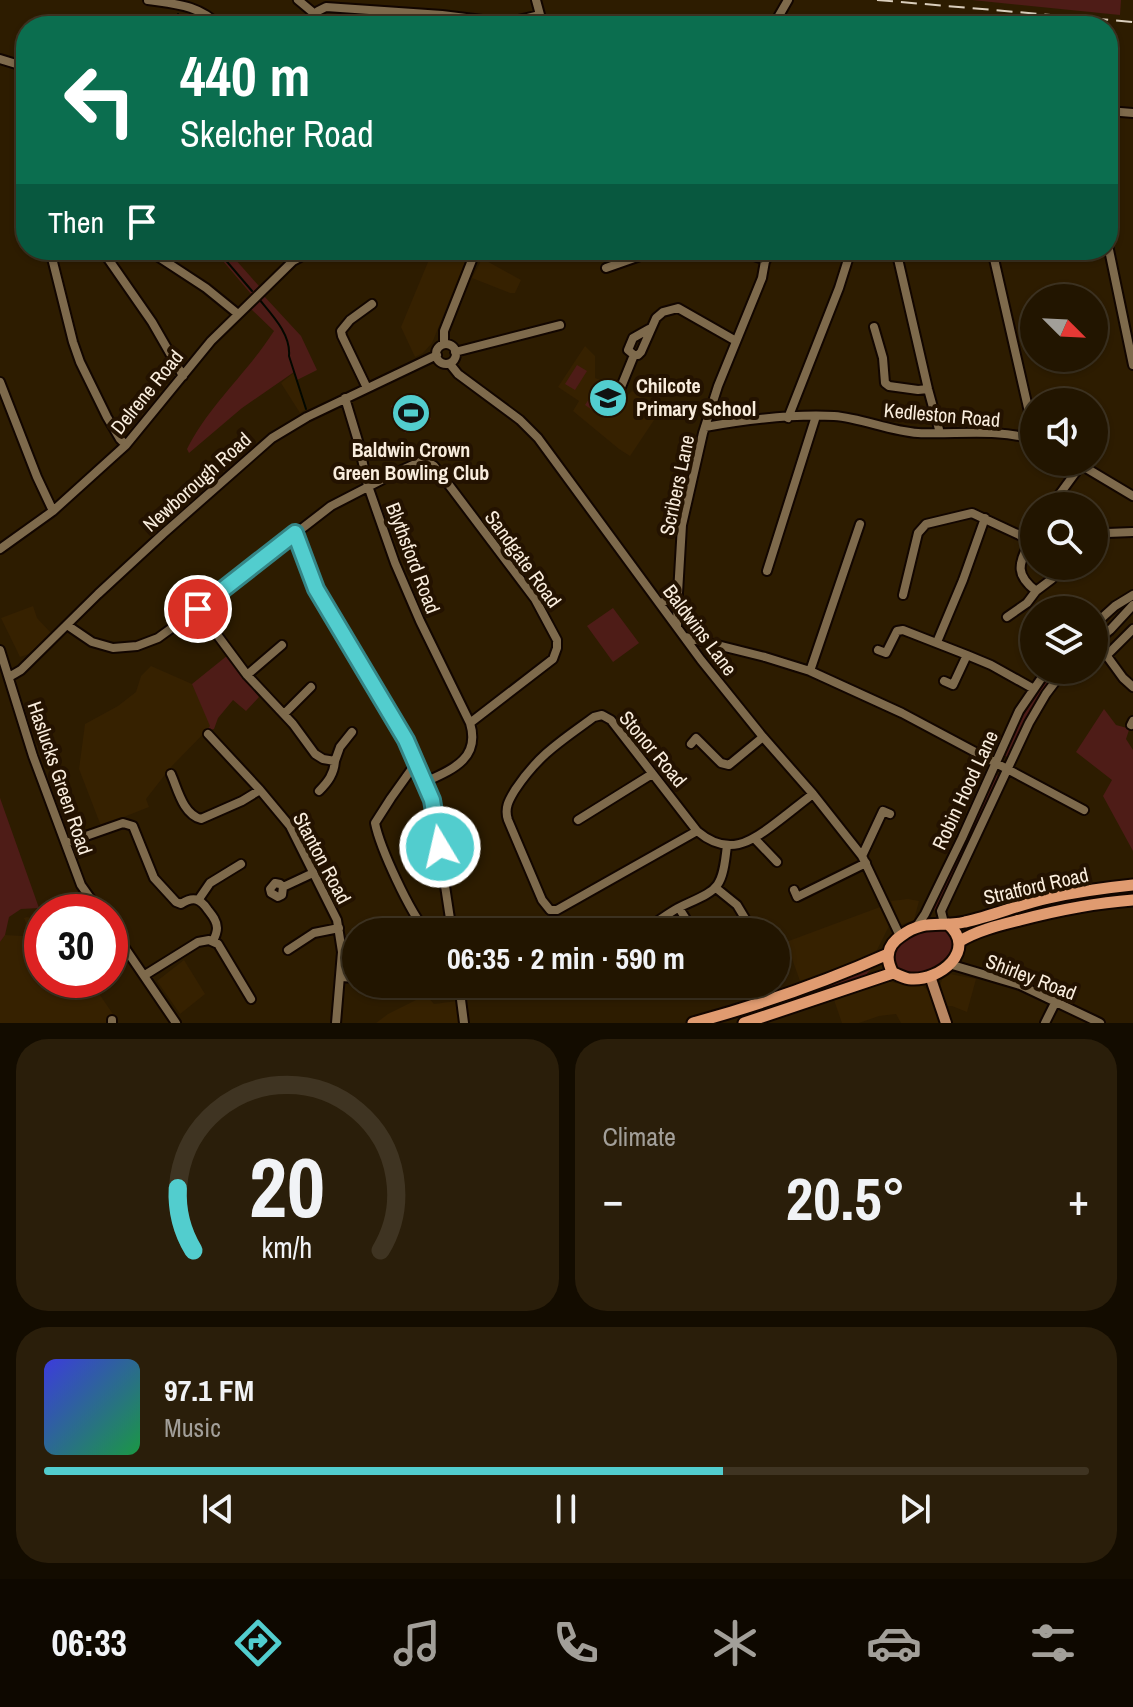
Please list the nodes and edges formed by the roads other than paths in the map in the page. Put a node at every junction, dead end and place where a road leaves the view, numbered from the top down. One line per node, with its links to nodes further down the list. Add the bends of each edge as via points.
1 (148, 0): 6 (street, via 184,5)
2 (298, 0): 4 (street)
3 (536, 0): 5 (street)
4 (316, 15): 7 (street, via 334,6)
5 (540, 15): 8 (street)
6 (209, 16)
7 (418, 16)
8 (536, 16)
9 (52, 260): 43 (street, via 80,362)
10 (109, 260): 31 (street)
11 (163, 260): 22 (street)
12 (471, 260): 26 (street)
13 (629, 260): 20 (street)
14 (766, 260): 25 (street, Scribers Lane)
15 (848, 260): 39 (street)
16 (898, 260): 36 (street)
17 (994, 260): 35 (street)
18 (1111, 260): 30 (street)
19 (293, 261): 22 (street, Delrene Road)
20 (606, 268)
21 (372, 304): 33 (street, via 341,331)
22 (238, 314): 31 (street, Delrene Road)
23 (560, 325): 27 (street)
24 (874, 327): 36 (street, via 885,383)
25 (736, 341): 34 (street, via 678,308 668,310 633,338 628,350 634,355); 40 (street, Scribers Lane)
26 (444, 344): 27 (street); 28 (street)
27 (455, 352): 29 (street)
28 (437, 355): 29 (street); 33 (street, Newborough Road)
29 (450, 364): 62 (street, Baldwins Lane, via 538,438)
30 (1133, 365)
31 (183, 376): 43 (street, Delrene Road)
32 (0, 382): 47 (street)
33 (367, 388): 37 (street, Newborough Road)
34 (621, 388)
35 (1024, 388)
36 (928, 389): 41 (street)
37 (345, 398): 45 (street, Blythsford Road); 68 (street, Newborough Road, via 290,425 260,448)
38 (816, 416): 39 (street, Kedleston Road); 41 (street, Kedleston Road); 55 (street)
39 (788, 418): 40 (street, Kedleston Road)
40 (705, 427): 59 (street, Scribers Lane, via 682,525)
41 (940, 433): 42 (street, Kedleston Road)
42 (1020, 438)
43 (126, 445): 47 (street, Delrene Road)
44 (1100, 476): 46 (street)
45 (368, 486): 52 (street); 92 (street, Blythsford Road, via 395,563); 92 (street, Sandgate Road, via 420,462 434,466 535,599 554,633 553,659)
46 (1133, 496)
47 (53, 511): 54 (street, Delrene Road)
48 (985, 518): 50 (street); 60 (street, via 967,513 923,526 903,578); 73 (street)
49 (860, 524): 82 (street)
50 (1020, 531)
51 (1133, 532): 53 (street)
52 (295, 533): 64 (street); 99 (street, via 316,589)
53 (1108, 533)
54 (0, 549)
55 (767, 571)
56 (1024, 580): 58 (street)
57 (1052, 580): 58 (street)
58 (1036, 591): 66 (street)
59 (678, 593): 62 (street); 69 (street, Scribers Lane)
60 (903, 595)
61 (1133, 595): 65 (street)
62 (660, 604): 69 (street, Baldwins Lane)
63 (1133, 605): 67 (street)
64 (198, 609): 68 (street, via 158,638 137,646 104,646); 83 (street)
65 (1108, 613): 67 (street)
66 (1007, 617)
67 (1123, 617): 70 (street)
68 (67, 625): 84 (street, Newborough Road)
69 (677, 627): 72 (street, Baldwins Lane)
70 (1108, 630)
71 (1131, 634): 78 (street)
72 (685, 637): 74 (street); 81 (street, Baldwins Lane)
73 (937, 642): 77 (street, via 903,630 897,631 886,653); 79 (street)
74 (710, 643): 81 (street); 82 (street)
75 (282, 645): 83 (street)
76 (0, 650): 84 (street, Haslucks Green Road)
77 (878, 650)
78 (1108, 654)
79 (967, 655): 85 (street, via 953,685); 90 (street)
80 (1108, 656): 89 (street)
81 (701, 660): 94 (street, Baldwins Lane)
82 (810, 671): 98 (street)
83 (247, 675): 91 (street)
84 (9, 677): 112 (street, Haslucks Green Road)
85 (944, 681)
86 (1037, 684): 90 (street, Robin Hood Lane)
87 (1054, 684): 100 (street, Robin Hood Lane)
88 (311, 687): 91 (street)
89 (1133, 687)
90 (1034, 689): 98 (street, Robin Hood Lane)
91 (284, 714): 97 (street, via 315,754)
92 (470, 723): 103 (street, via 472,742 465,758)
93 (208, 734): 105 (street, Stanton Road)
94 (763, 737): 96 (street, via 729,765 696,738); 106 (street, Baldwins Lane)
95 (356, 743): 97 (street, via 350,734)
96 (691, 744)
97 (335, 761): 104 (street, via 334,771)
98 (996, 761): 100 (street); 132 (street, Robin Hood Lane)
99 (416, 763): 103 (street); 126 (street, via 375,823)
100 (1008, 769): 107 (street); 131 (street, Robin Hood Lane, via 941,911)
101 (171, 774): 105 (street, via 187,809 201,819)
102 (652, 774): 109 (street); 110 (street, Stonor Road); 110 (street, Stonor Road, via 602,715 555,744 527,772 506,814 546,906 562,908)
103 (425, 782): 127 (street)
104 (320, 786)
105 (260, 790): 117 (street, Stanton Road, via 290,826)
106 (813, 794): 111 (street); 114 (street, Baldwins Lane)
107 (1084, 810)
108 (890, 814): 114 (street, via 883,811)
109 (578, 820)
110 (697, 831): 113 (street, Stonor Road)
111 (755, 839): 113 (street); 115 (street)
112 (66, 843): 122 (street, Haslucks Green Road); 123 (street, via 129,824 154,878 176,902)
113 (727, 845): 120 (street)
114 (864, 860): 121 (street, via 797,897); 134 (street, Baldwins Lane)
115 (777, 862)
116 (242, 865): 123 (street, via 210,883)
117 (313, 873): 119 (street); 133 (street, Stanton Road)
118 (1133, 885): 131 (highway, Stratford Road, via 1046,898)
119 (283, 887)
120 (716, 888): 125 (street); 130 (street)
121 (794, 890)
122 (87, 894)
123 (199, 899): 135 (street, via 215,920)
124 (1133, 900): 136 (highway, Stratford Road, via 1062,909)
125 (679, 908): 128 (street); 129 (street)
126 (418, 918)
127 (450, 918)
128 (663, 918)
129 (685, 918)
130 (745, 918)
131 (946, 924): 132 (highway); 136 (highway)
132 (917, 926): 134 (highway)
133 (339, 928): 139 (street, via 314,933 291,948); 144 (street, Stanton Road)
134 (900, 936): 138 (highway)
135 (213, 941): 142 (street, via 198,942); 146 (street)
136 (960, 941): 140 (highway)
137 (128, 951): 142 (street)
138 (888, 954): 141 (highway); 147 (highway)
139 (300, 955)
140 (949, 964): 143 (highway); 148 (street, Shirley Road)
141 (893, 973): 143 (highway, via 907,979); 149 (highway)
142 (145, 975): 150 (street)
143 (930, 976): 155 (main road)
144 (341, 977): 151 (street, Stanton Road)
145 (461, 998): 152 (street)
146 (251, 999)
147 (765, 1001): 149 (highway); 153 (highway)
148 (1056, 1001): 156 (street); 157 (street, Shirley Road)
149 (773, 1019): 154 (highway)
150 (175, 1023)
151 (336, 1023)
152 (464, 1023)
153 (693, 1023)
154 (744, 1023)
155 (946, 1023)
156 (1045, 1023)
157 (1100, 1023)

